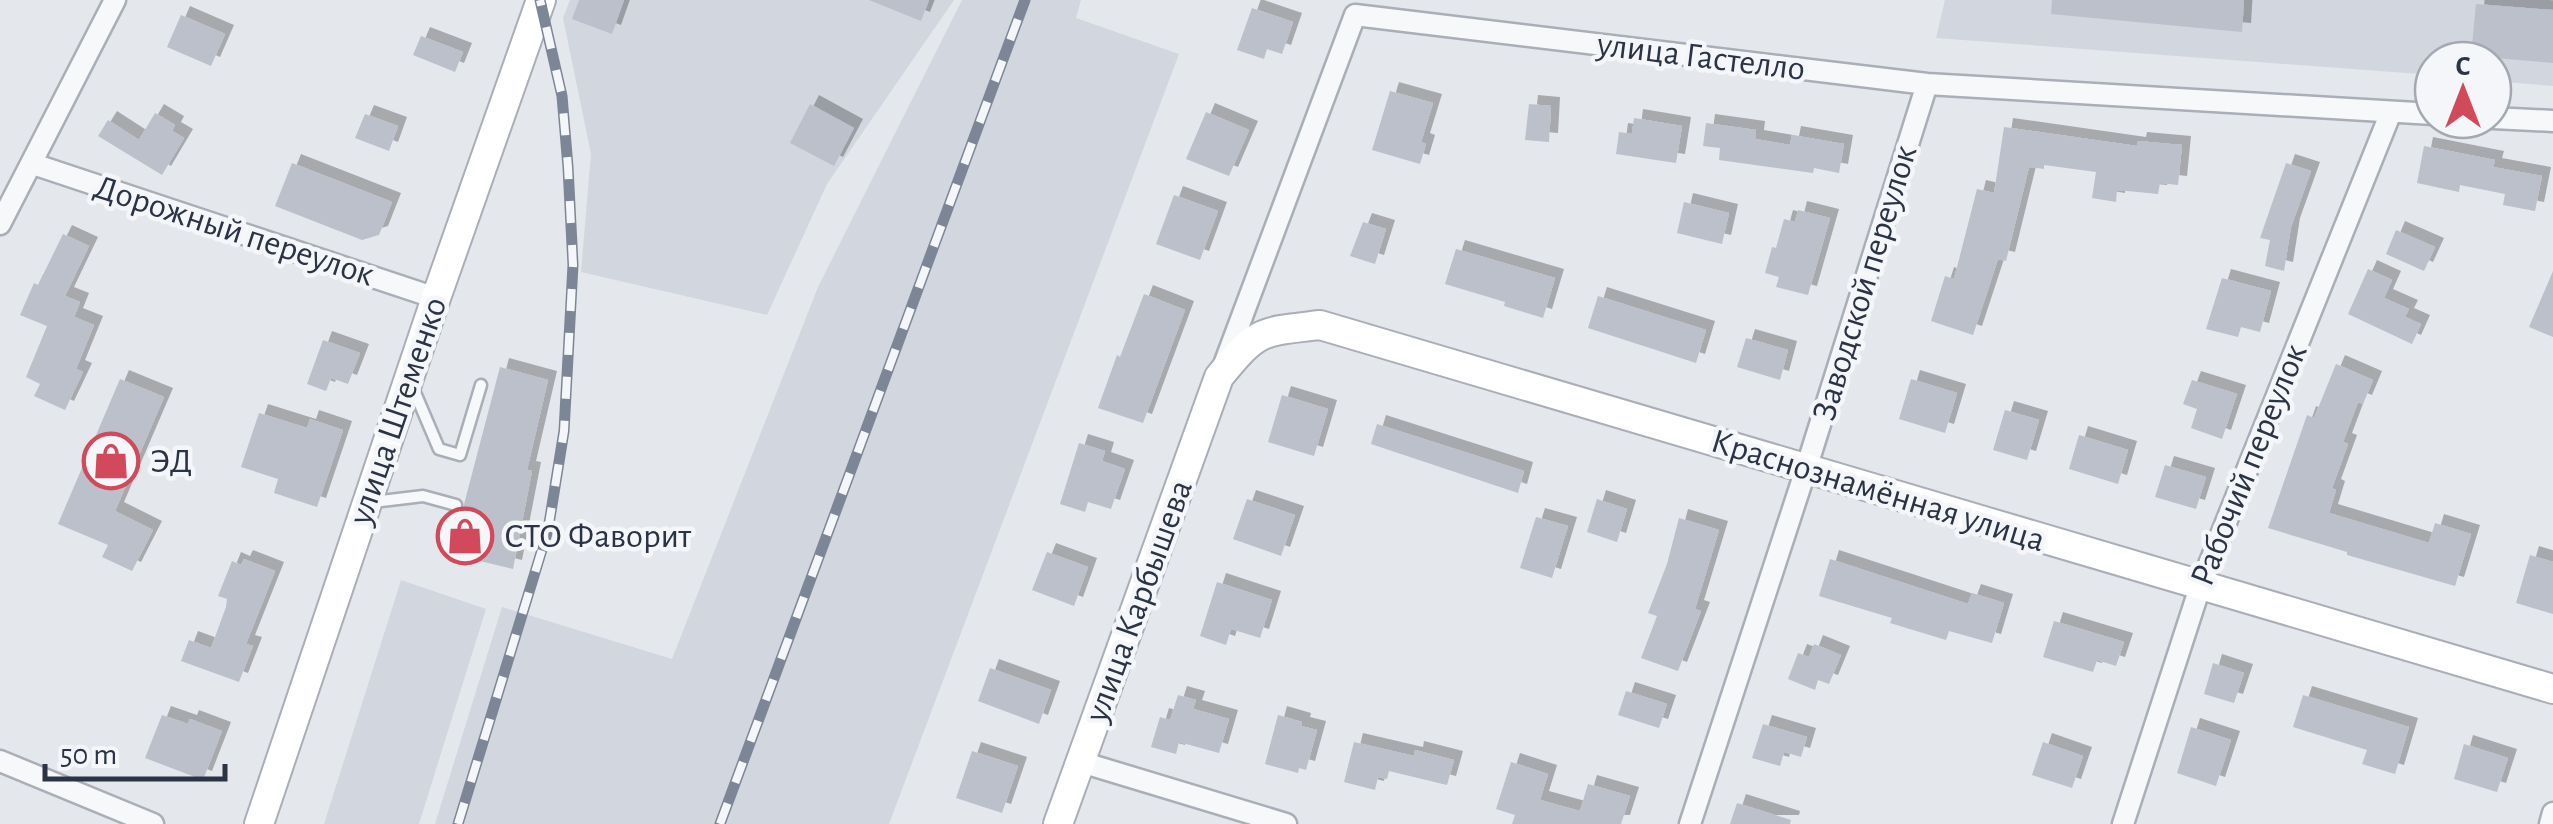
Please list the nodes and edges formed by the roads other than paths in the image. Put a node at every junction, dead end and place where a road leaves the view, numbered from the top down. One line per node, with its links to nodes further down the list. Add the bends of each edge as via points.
1 (115, 0): 8 (street)
2 (541, 0): 10 (main road, улица Штеменко)
3 (1927, 84): 4 (street, улица Гастелло); 12 (street, улица Гастелло, via 1356,15); 14 (street, Заводской переулок)
4 (2391, 112): 5 (street, улица Гастелло); 17 (street, Рабочий переулок)
5 (2413, 113)
6 (2513, 119): 7 (street)
7 (2553, 121)
8 (33, 164): 9 (street); 10 (street, Дорожный переулок)
9 (0, 224)
10 (436, 298): 11 (main road, улица Штеменко)
11 (409, 378): 13 (lane, via 439,449 460,455); 15 (main road, улица Штеменко)
12 (1220, 378): 14 (main road, Краснознамённая улица, via 1248,342 1270,331 1320,325); 20 (main road, улица Карбышева)
13 (481, 385)
14 (1806, 469): 17 (main road, Краснознамённая улица); 26 (street, Заводской переулок)
15 (367, 502): 16 (lane, via 423,496); 23 (main road, улица Штеменко)
16 (456, 505)
17 (2200, 587): 18 (main road, Краснознамённая улица); 27 (street, Рабочий переулок)
18 (2553, 689)
19 (0, 760): 22 (street)
20 (1081, 762): 24 (main road, улица Карбышева); 25 (street)
21 (2553, 813): 28 (street)
22 (153, 824)
23 (258, 824)
24 (1058, 824)
25 (1286, 824)
26 (1690, 824)
27 (2122, 824)
28 (2550, 824)

